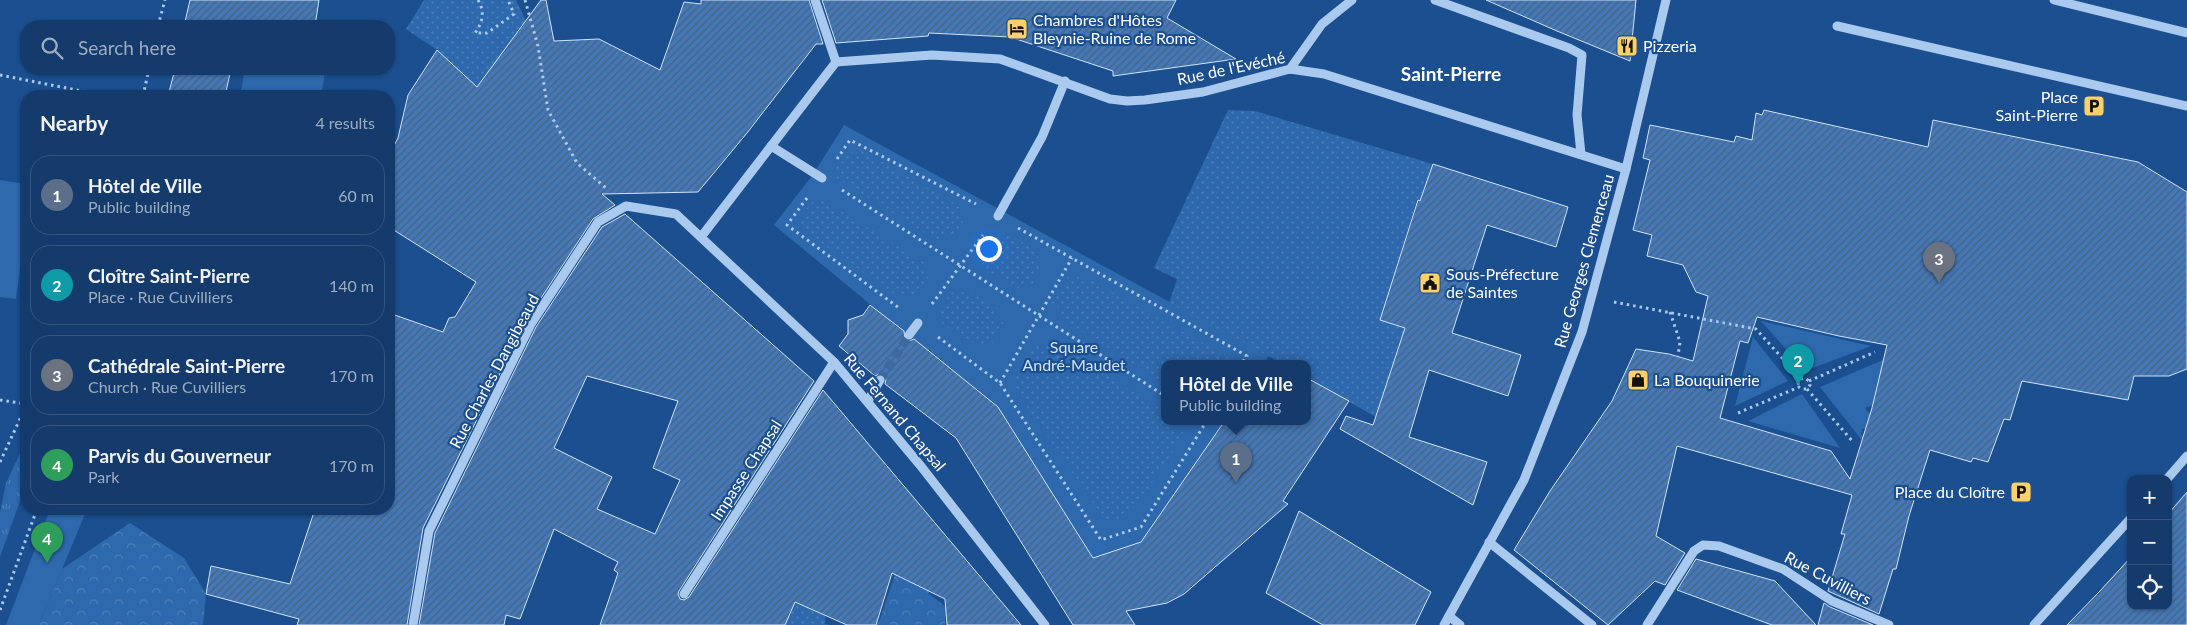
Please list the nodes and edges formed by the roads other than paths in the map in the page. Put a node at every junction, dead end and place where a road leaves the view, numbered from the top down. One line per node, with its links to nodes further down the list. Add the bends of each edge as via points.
1 (815, 0): 8 (street)
2 (1352, 0): 9 (street, via 1322,24)
3 (1435, 0): 13 (street, via 1582,55 1577,115)
4 (1666, 0): 14 (street, Rue Georges Clemenceau)
5 (2054, 0): 7 (street)
6 (1837, 26): 11 (street)
7 (2187, 34)
8 (836, 62): 10 (street, Rue de l'Evéché, via 932,56 1000,59); 12 (street)
9 (1290, 70): 10 (street, Rue de l'Evéché, via 1203,92 1127,101 1110,99); 13 (street, Rue de l'Evéché, via 1324,74)
10 (1065, 81): 16 (street, via 1042,137)
11 (2187, 106)
12 (771, 146): 15 (street); 17 (street)
13 (1581, 154): 14 (street, Rue de l'Evéché)
14 (1626, 169): 26 (street, Rue Georges Clemenceau, via 1582,332 1524,480)
15 (822, 178)
16 (998, 216)
17 (701, 237): 20 (street, Rue Fernand Chapsal); 29 (street, Rue Charles Dangibeaud, via 676,214 626,206 598,222 531,324 429,531)
18 (918, 322): 19 (street)
19 (909, 335)
20 (834, 362): 22 (street, Rue Fernand Chapsal); 27 (street, Impasse Chapsal)
21 (880, 380): 22 (street)
22 (868, 401): 30 (street, Rue Fernand Chapsal)
23 (2187, 456): 24 (street)
24 (2170, 475)
25 (2129, 520): 36 (street)
26 (1489, 542): 28 (street, Rue Georges Clemenceau); 33 (street)
27 (684, 594)
28 (1449, 616): 31 (street, Rue Georges Clemenceau); 32 (street)
29 (413, 625)
30 (1045, 625)
31 (1444, 625)
32 (1460, 625)
33 (1592, 625)
34 (1648, 625): 35 (street, Rue Cuvilliers, via 1694,551 1703,545 1719,546 1783,569 1832,601)
35 (1889, 625)
36 (2034, 625)

